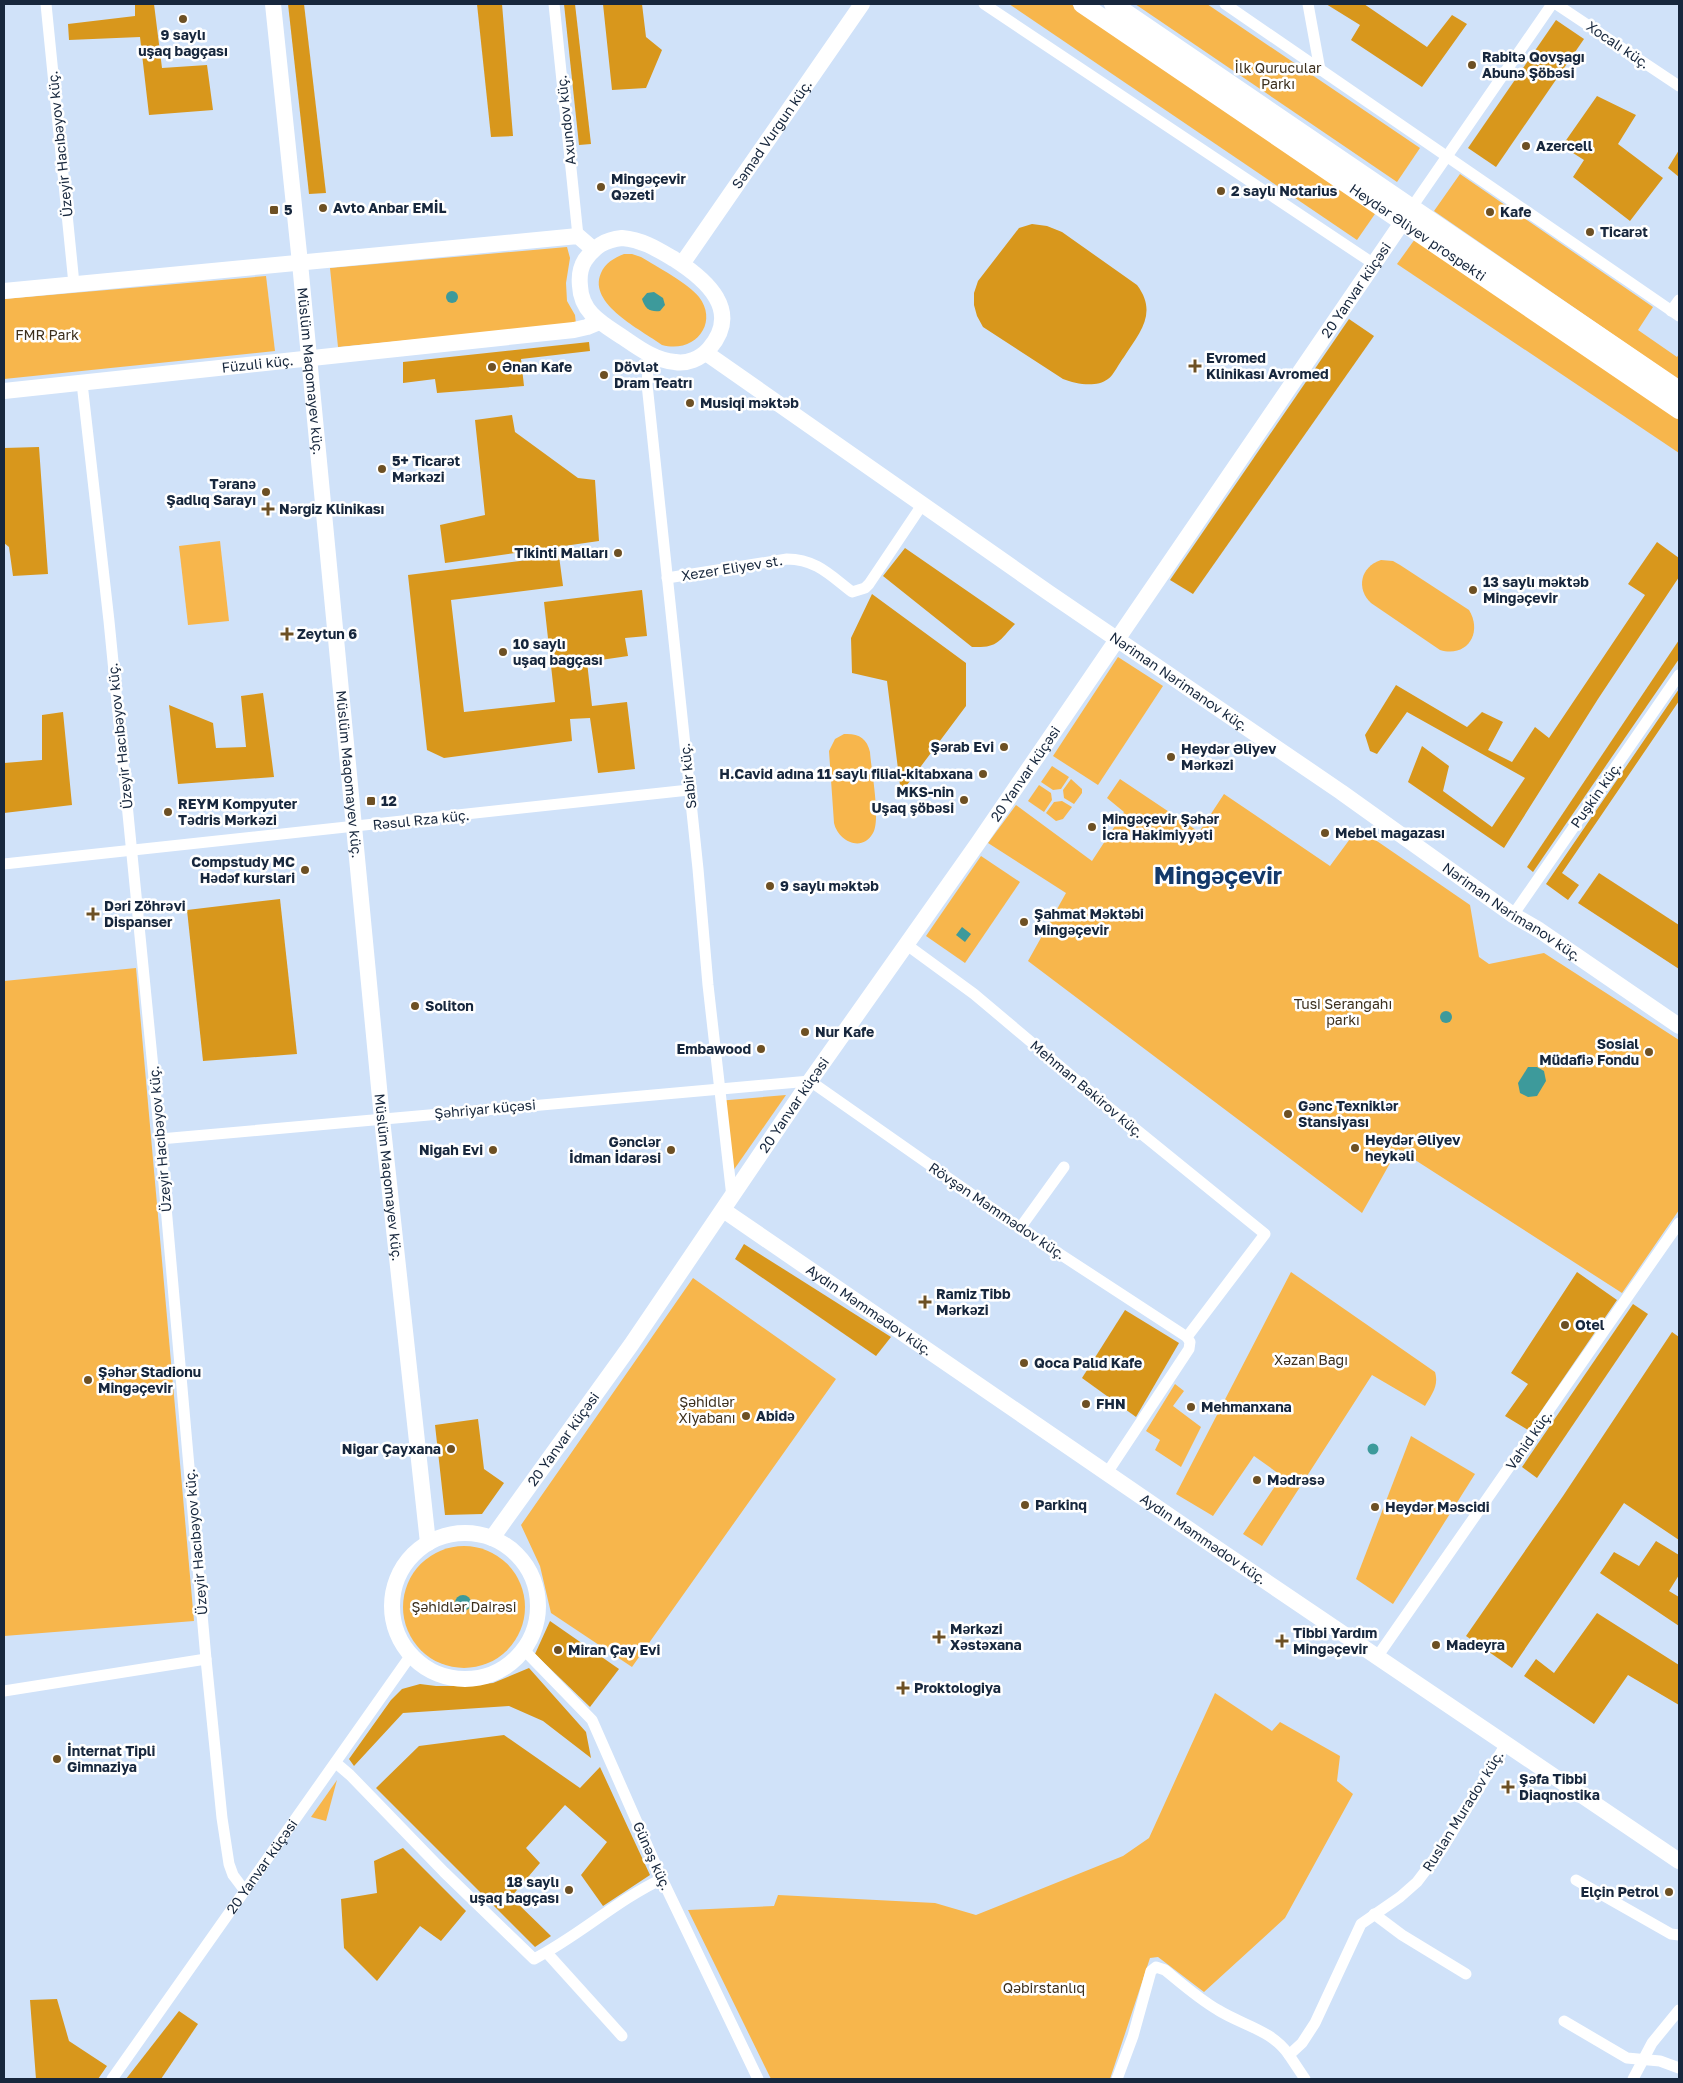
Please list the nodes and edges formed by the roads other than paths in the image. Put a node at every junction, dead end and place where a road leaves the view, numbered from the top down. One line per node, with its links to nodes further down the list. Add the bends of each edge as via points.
1 (46, 4): 21 (street, Üzeyir Hacıbəyov küç.)
2 (273, 4): 18 (street, Müslüm Maqomayev küç.)
3 (554, 4): 16 (street, Axundov küç.)
4 (862, 4): 19 (street, Səməd Vurğun küç.)
5 (984, 4): 20 (street)
6 (1082, 4): 15 (main road, Heydər Əliyev prospekti)
7 (1113, 4): 15 (main road, Heydər Əliyev prospekti)
8 (1225, 4): 12 (street)
9 (1308, 4): 12 (street)
10 (1552, 4): 14 (street, 20 Yanvar küçəsi)
11 (1556, 4): 13 (street, Xocalı küç.)
12 (1320, 70): 14 (street)
13 (1679, 86)
14 (1447, 156): 15 (street, 20 Yanvar küçəsi); 24 (street)
15 (1407, 214): 20 (street, 20 Yanvar küçəsi); 30 (main road, Heydər Əliyev prospekti); 32 (main road, Heydər Əliyev prospekti)
16 (578, 236): 17 (street); 18 (street)
17 (593, 249): 19 (street, via 606,241 634,239); 25 (street, via 581,270 580,293 586,308)
18 (300, 263): 21 (street); 28 (street, Müslüm Maqomayev küç.)
19 (682, 264): 26 (street, via 706,283 722,314 719,334)
20 (1374, 264): 35 (street, 20 Yanvar küçəsi)
21 (74, 284): 22 (street)
22 (4, 291)
23 (1679, 300): 24 (street)
24 (1675, 314)
25 (600, 322): 27 (street); 28 (street, Füzuli küç., via 564,331)
26 (706, 353): 27 (street, via 684,362); 33 (street, Nəriman Nərimanov küç.)
27 (649, 355): 34 (street, Sabir küç., via 647,384)
28 (309, 358): 29 (street, Füzuli küç.); 38 (street, Müslüm Maqomayev küç.)
29 (82, 383): 31 (street, Füzuli küç.); 39 (street, Üzeyir Hacıbəyov küç.)
30 (1679, 390)
31 (4, 391)
32 (1679, 410)
33 (922, 505): 34 (street, Xezer Eliyev st., via 869,584 859,591 852,592 816,565 799,559); 35 (street, Nəriman Nərimanov küç.)
34 (667, 578): 37 (street, Sabir küç.)
35 (1117, 639): 41 (street, Nəriman Nərimanov küç., via 1341,792); 42 (street, 20 Yanvar küçəsi)
36 (1679, 675): 41 (street, Puşkin küç.)
37 (689, 790): 38 (street, Rəsul Rza küç.); 45 (street, Sabir küç.)
38 (353, 827): 39 (street, Rəsul Rza küç.); 46 (street, Müslüm Maqomayev küç.)
39 (131, 851): 40 (street, Rəsul Rza küç.); 47 (street, Üzeyir Hacıbəyov küç.)
40 (4, 864)
41 (1513, 915): 43 (street, Nəriman Nərimanov küç.)
42 (907, 946): 44 (street, 20 Yanvar küçəsi); 53 (street, Mehman Bəkirov küç., via 974,994 1265,1234)
43 (1679, 1026)
44 (810, 1081): 45 (street, Şəhriyar küçəsi); 49 (street, 20 Yanvar küçəsi); 52 (street, Rövşən Məmmədov küç.)
45 (721, 1088): 46 (street, Şəhriyar küçəsi); 49 (street, Sabir küç.)
46 (382, 1119): 47 (street, Şəhriyar küçəsi); 56 (street, Müslüm Maqomayev küç.)
47 (160, 1139): 60 (street, Üzeyir Hacıbəyov küç.)
48 (1064, 1167): 52 (street)
49 (732, 1197): 55 (street, 20 Yanvar küçəsi)
50 (729, 1214): 54 (street, Aydın Məmmədov küç.)
51 (1679, 1223): 59 (street, Vahid küç.)
52 (1020, 1228): 53 (street, Rövşən Məmmədov küç.)
53 (1187, 1337): 54 (street, via 1190,1342 1188,1349)
54 (1107, 1473): 59 (street, Aydın Məmmədov küç.)
55 (492, 1538): 56 (street, via 459,1533); 57 (street, via 522,1560 534,1580 538,1604 535,1628)
56 (428, 1543): 58 (street, via 406,1562 394,1588 392,1616 402,1643)
57 (524, 1650): 58 (street, via 490,1675 461,1679 434,1672); 65 (street, Günəş küç., via 592,1720)
58 (411, 1655): 63 (street, 20 Yanvar küçəsi)
59 (1377, 1657): 62 (street, Aydın Məmmədov küç.)
60 (206, 1660): 61 (street); 67 (street, Üzeyir Hacıbəyov küç., via 226,1854 233,1876)
61 (4, 1691)
62 (1506, 1744): 64 (street, Aydın Məmmədov küç.); 68 (street, Ruslan Muradov küç., via 1442,1849 1417,1882)
63 (336, 1763): 67 (street, 20 Yanvar küçəsi); 70 (street, via 534,1960)
64 (1679, 1860)
65 (662, 1879): 70 (street); 79 (street, Günəş küç.)
66 (1576, 1880): 69 (street, via 1671,1934)
67 (245, 1891): 78 (street, 20 Yanvar küçəsi)
68 (1374, 1914): 71 (street); 75 (street, Ruslan Muradov küç., via 1360,1924 1315,2023 1302,2043)
69 (1679, 1935)
70 (547, 1953): 74 (street)
71 (1466, 1974)
72 (1679, 2010): 76 (street, via 1659,2033)
73 (1564, 2021): 76 (street, via 1626,2058)
74 (622, 2036)
75 (1289, 2055): 80 (street, via 1268,2034 1218,2010 1165,1970 1156,1967 1151,1971); 81 (street)
76 (1643, 2061): 77 (street, via 1660,2061); 82 (street)
77 (1679, 2068)
78 (112, 2079)
79 (758, 2079)
80 (1117, 2079)
81 (1305, 2079)
82 (1632, 2079)

